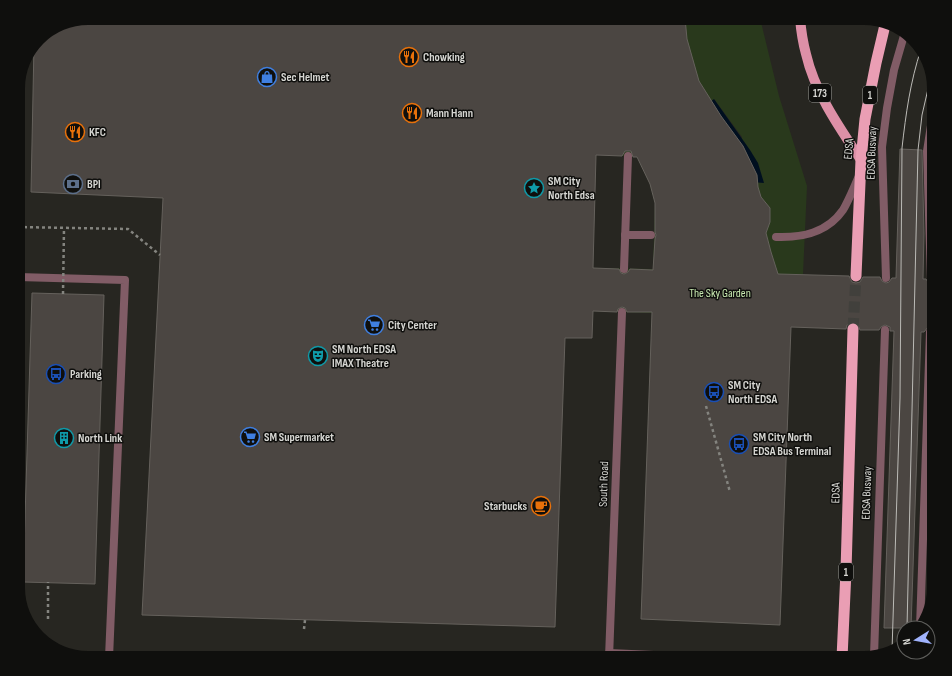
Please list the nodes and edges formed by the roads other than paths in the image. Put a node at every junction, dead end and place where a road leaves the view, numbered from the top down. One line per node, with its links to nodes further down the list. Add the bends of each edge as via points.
1 (801, 25): 5 (main road, 173, via 806,54 814,79 839,127)
2 (884, 28): 5 (highway, EDSA / 1, via 865,119)
3 (903, 38): 13 (street, EDSA Busway, via 894,70 882,147)
4 (628, 156): 7 (street)
5 (861, 160): 6 (highway, EDSA / 1)
6 (861, 172): 9 (street, via 843,210 829,225 804,236); 11 (highway, EDSA / 1)
7 (625, 235): 8 (street); 10 (street)
8 (651, 235)
9 (776, 237)
10 (624, 269)
11 (856, 276)
12 (25, 277): 20 (street, via 124,280)
13 (886, 278)
14 (622, 312): 21 (street, South Road)
15 (853, 329): 22 (highway, EDSA / 1)
16 (884, 330): 19 (street, EDSA Busway)
17 (927, 421): 18 (street)
18 (920, 617)
19 (874, 650)
20 (109, 651)
21 (609, 651)
22 (842, 651)

